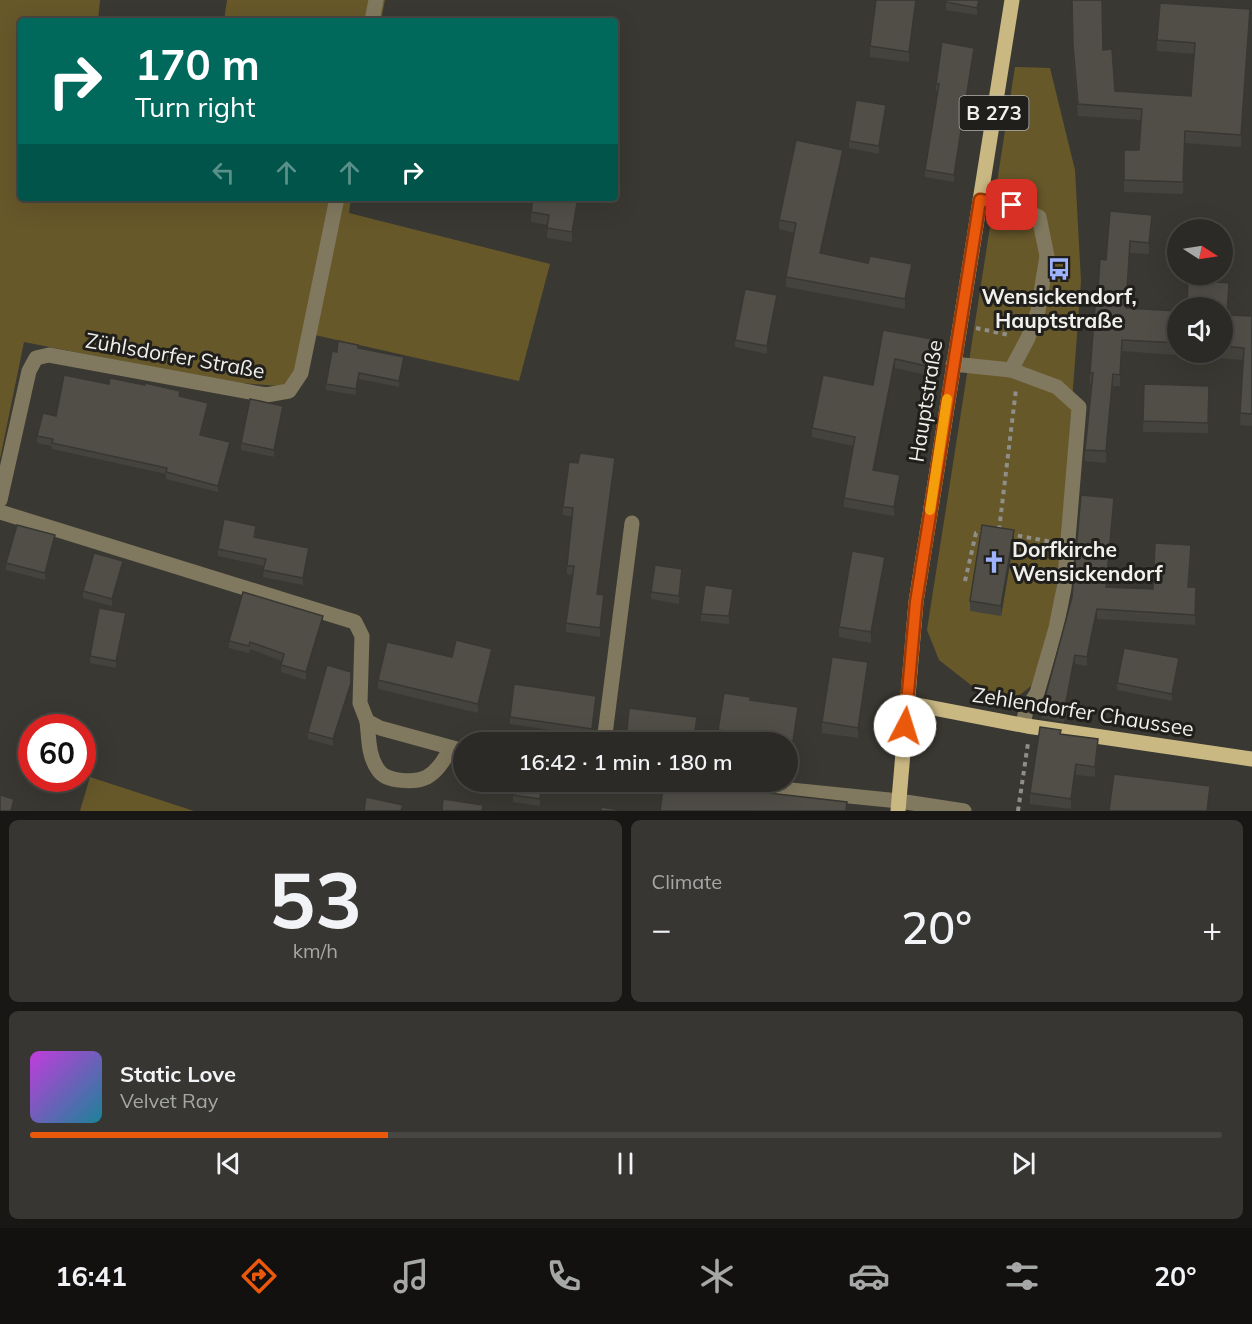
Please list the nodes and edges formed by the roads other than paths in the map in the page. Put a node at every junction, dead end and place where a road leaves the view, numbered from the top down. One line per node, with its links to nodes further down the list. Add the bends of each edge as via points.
1 (376, 0): 3 (street)
2 (1012, 0): 4 (main road, Hauptstraße / B 273)
3 (373, 18)
4 (980, 200): 6 (main road, Hauptstraße / B 273); 7 (street, via 1012,205 1039,218 1047,256 1038,311)
5 (336, 201): 8 (street, Zühlsdorfer Straße, via 301,373 289,391 266,395 49,355 36,358 29,371)
6 (953, 364): 7 (street); 11 (main road, Hauptstraße / B 273, via 916,602)
7 (1014, 370): 13 (street, via 1056,387 1079,407 1064,588 1037,693 1026,710)
8 (0, 500)
9 (0, 512): 12 (street, via 355,622 362,636 360,703)
10 (632, 523): 14 (street)
11 (907, 703): 13 (main road, Zehlendorfer Chaussee); 19 (main road, Hauptstraße / B 273)
12 (367, 721): 15 (street); 16 (street, via 370,752 379,771 388,778 426,777)
13 (1027, 729): 17 (main road, Zehlendorfer Chaussee)
14 (605, 732)
15 (453, 748)
16 (453, 753)
17 (1252, 759)
18 (789, 792): 19 (street)
19 (899, 806): 20 (street)
20 (964, 811)

